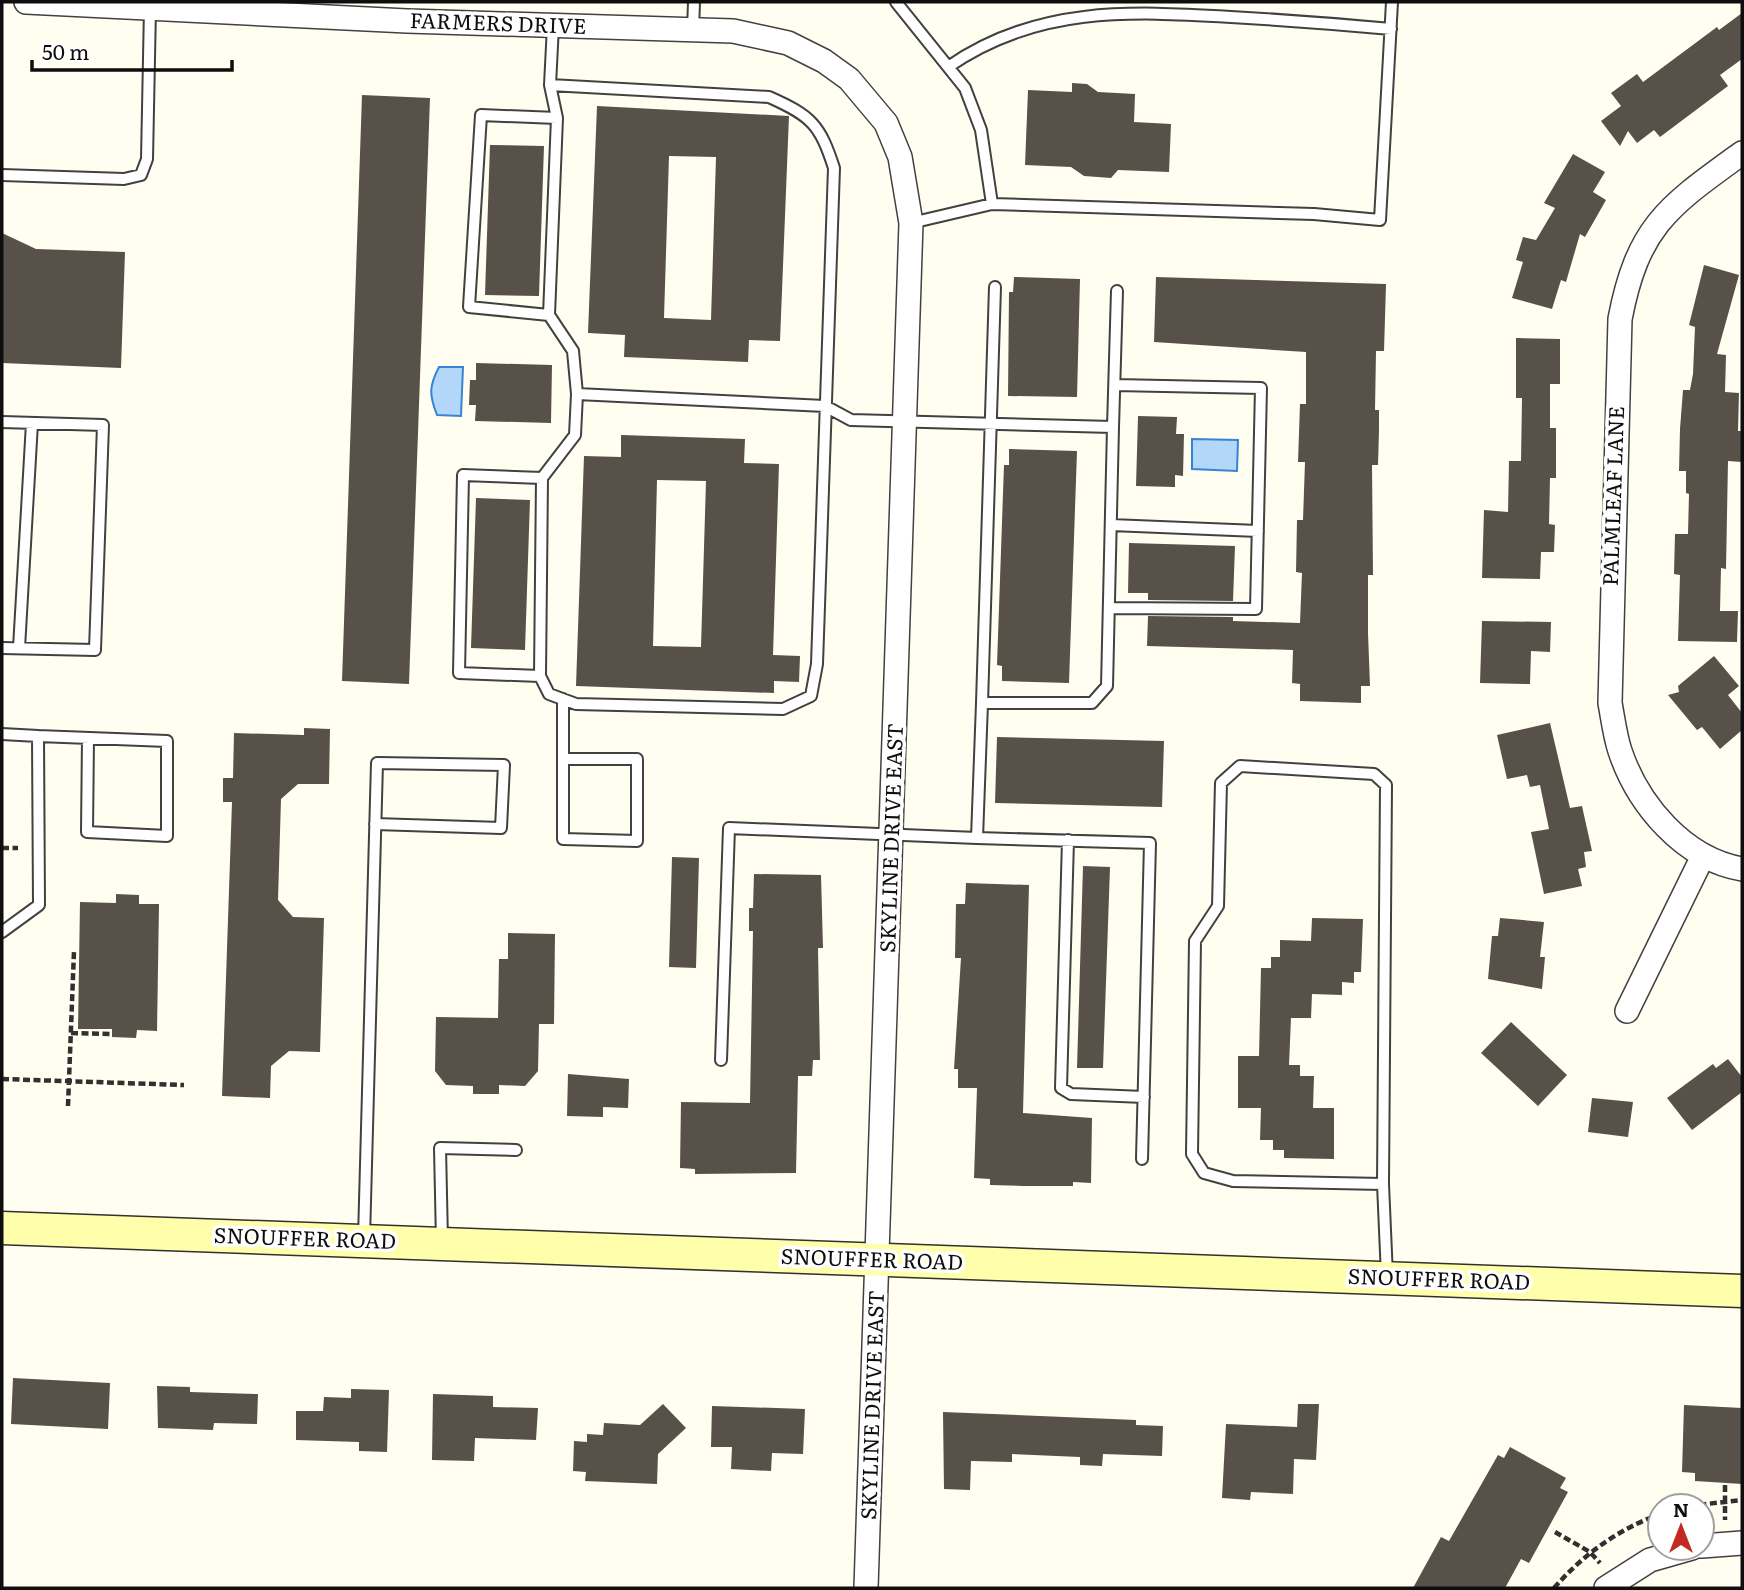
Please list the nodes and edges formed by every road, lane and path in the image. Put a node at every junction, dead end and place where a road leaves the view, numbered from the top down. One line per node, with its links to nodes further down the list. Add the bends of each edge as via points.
1 (26, 2): 5 (street, FARMERS DRIVE)
2 (694, 2): 9 (lane)
3 (896, 2): 10 (lane)
4 (1392, 2): 8 (lane)
5 (149, 8): 6 (street, FARMERS DRIVE); 15 (lane, via 147,159 141,175)
6 (326, 9): 7 (street, FARMERS DRIVE)
7 (553, 26): 9 (street, FARMERS DRIVE); 11 (lane)
8 (1391, 29): 10 (lane, via 1115,12 1048,22 979,46); 16 (lane, via 1380,220)
9 (693, 30): 12 (street, FARMERS DRIVE, via 733,31 788,43 824,61)
10 (948, 67): 16 (lane, via 965,88 981,130)
11 (550, 85): 13 (lane); 23 (lane, via 769,97 798,110 823,134 834,168)
12 (866, 99): 17 (street, SKYLINE DRIVE EAST, via 886,123 900,157)
13 (557, 118): 20 (lane); 20 (lane, via 481,115 469,307)
14 (1742, 153): 48 (street, PALMLEAF LANE, via 1678,199 1656,224 1626,284 1620,319 1610,703 1620,751 1651,811)
15 (2, 175)
16 (992, 204): 17 (lane)
17 (911, 223): 25 (street, SKYLINE DRIVE EAST)
18 (995, 287): 27 (lane)
19 (1117, 291): 21 (lane)
20 (549, 315): 22 (lane, via 573,351)
21 (1115, 385): 28 (lane); 31 (lane, via 1261,388)
22 (578, 394): 23 (lane); 29 (lane, via 575,435)
23 (825, 406): 25 (lane, via 851,420); 36 (lane, via 817,664 811,696 783,709 576,704)
24 (2, 422): 26 (lane)
25 (905, 422): 27 (lane); 43 (street, SKYLINE DRIVE EAST)
26 (32, 423): 34 (lane); 34 (lane, via 103,425 94,650)
27 (990, 424): 28 (lane); 37 (lane)
28 (1113, 427): 30 (lane)
29 (542, 478): 35 (lane); 35 (lane, via 463,475 459,673)
30 (1111, 525): 31 (lane); 32 (lane)
31 (1258, 531): 32 (lane, via 1256,609)
32 (1109, 608): 37 (lane, via 1107,686 1091,703)
33 (2, 648): 34 (lane)
34 (19, 648)
35 (540, 676): 36 (lane, via 549,694)
36 (564, 699): 41 (lane)
37 (982, 703): 44 (lane)
38 (2, 734): 39 (lane)
39 (38, 736): 40 (lane); 50 (lane, via 39,905)
40 (88, 738): 40 (lane, via 167,741 167,836 87,832)
41 (563, 759): 41 (lane, via 563,839 637,841 637,760)
42 (375, 824): 42 (lane, via 377,764 504,765 501,828); 65 (lane)
43 (892, 835): 44 (lane); 55 (lane, via 729,828); 67 (street, SKYLINE DRIVE EAST)
44 (977, 838): 45 (lane)
45 (1068, 840): 59 (lane, via 1061,1088 1071,1094); 59 (lane, via 1150,843)
46 (2, 848): 47 (path)
47 (18, 848)
48 (1703, 856): 49 (street); 52 (street)
49 (1742, 869)
50 (2, 932)
51 (74, 951): 53 (path)
52 (1628, 1011)
53 (71, 1033): 54 (path); 57 (path)
54 (112, 1034)
55 (721, 1060)
56 (2, 1079): 57 (path)
57 (69, 1081): 58 (path); 60 (path)
58 (184, 1085)
59 (1144, 1097): 62 (lane)
60 (68, 1105)
61 (516, 1150): 66 (lane, via 440,1148)
62 (1142, 1159)
63 (1383, 1184): 63 (lane, via 1386,785 1374,774 1240,766 1221,783 1218,906 1195,941 1192,1154 1204,1173 1233,1181); 68 (lane)
64 (2, 1228): 65 (main road, SNOUFFER ROAD)
65 (364, 1241): 66 (main road, SNOUFFER ROAD)
66 (442, 1244): 67 (main road, SNOUFFER ROAD)
67 (879, 1260): 68 (main road, SNOUFFER ROAD); 81 (street, SKYLINE DRIVE EAST)
68 (1387, 1279): 69 (main road, SNOUFFER ROAD)
69 (1742, 1292)
70 (1725, 1485): 71 (path)
71 (1725, 1500): 72 (path); 73 (path); 76 (path)
72 (1742, 1500)
73 (1716, 1502)
74 (1646, 1520): 78 (path)
75 (1555, 1532): 78 (path)
76 (1734, 1544): 77 (street)
77 (1716, 1545)
78 (1590, 1552): 80 (path); 82 (path)
79 (1647, 1562): 80 (street)
80 (1611, 1584)
81 (866, 1588)
82 (1554, 1588)

